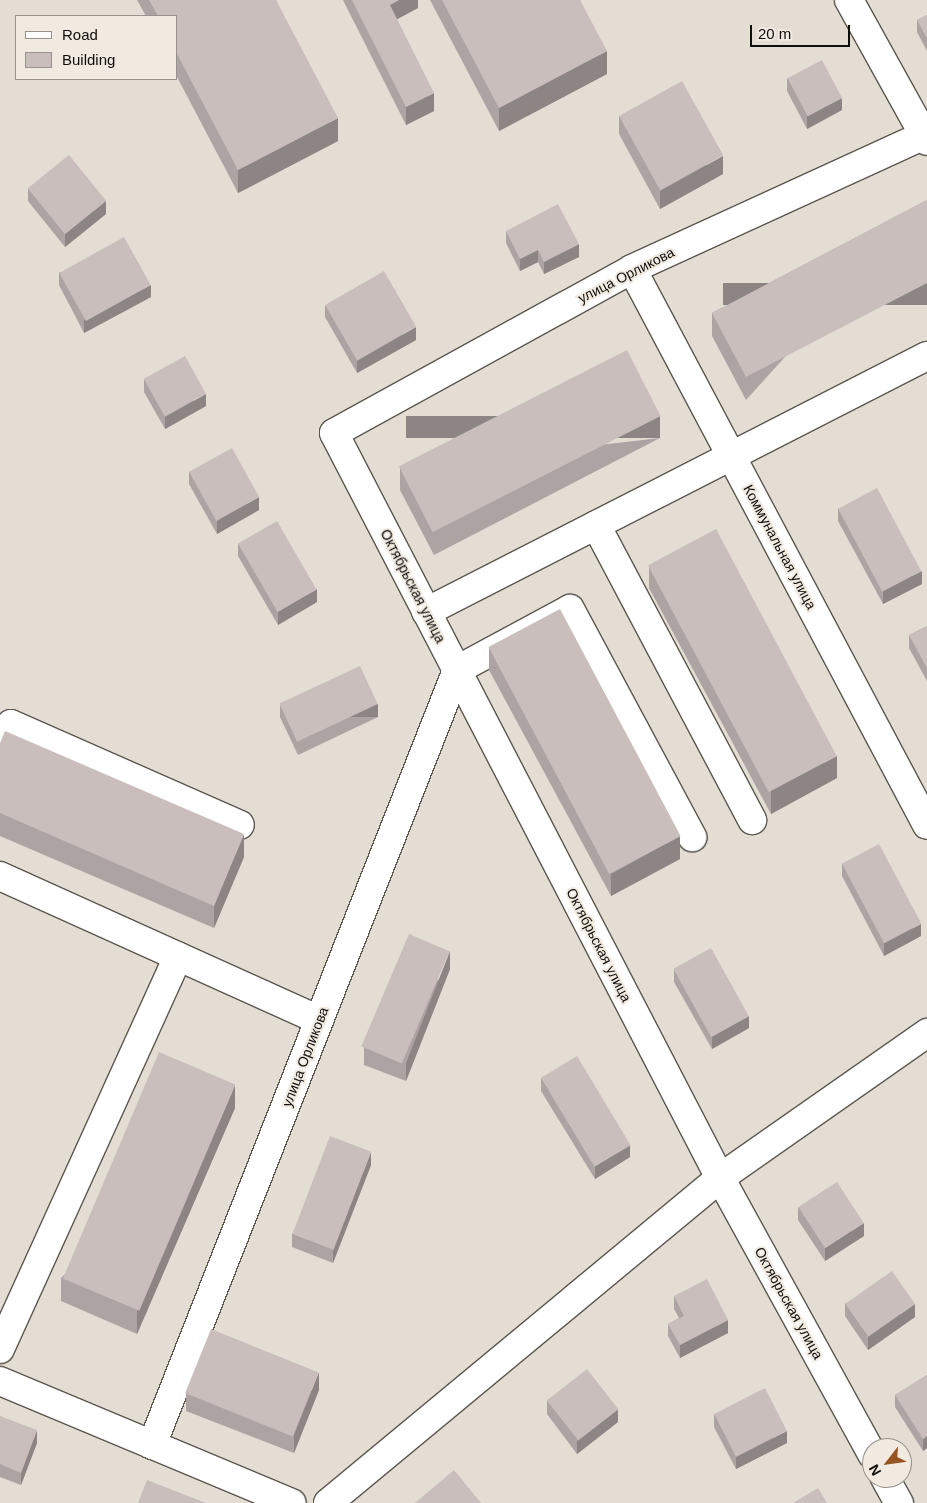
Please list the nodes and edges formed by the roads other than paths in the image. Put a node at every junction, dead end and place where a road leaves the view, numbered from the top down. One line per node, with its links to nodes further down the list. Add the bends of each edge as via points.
1 (849, 0): 2 (street)
2 (926, 137): 3 (street, улица Орликова)
3 (632, 270): 5 (street, улица Орликова); 6 (street, Коммунальная улица)
4 (927, 356): 6 (street)
5 (334, 433): 8 (street, Октябрьская улица)
6 (731, 456): 7 (street); 13 (street, Коммунальная улица)
7 (596, 525): 8 (street); 11 (street)
8 (426, 612): 9 (street, Октябрьская улица)
9 (457, 670): 14 (street, via 570,609); 17 (street, улица Орликова); 19 (street, Октябрьская улица)
10 (0, 751): 12 (street, via 11,724)
11 (752, 820)
12 (240, 825)
13 (927, 825)
14 (692, 837)
15 (0, 876): 16 (street)
16 (178, 956): 17 (street); 20 (street)
17 (319, 1020): 23 (street, улица Орликова)
18 (927, 1033): 19 (street)
19 (720, 1178): 22 (street, Октябрьская улица); 25 (street)
20 (0, 1350)
21 (0, 1381): 23 (street)
22 (863, 1438)
23 (152, 1445): 26 (street)
24 (891, 1488): 27 (street)
25 (337, 1499)
26 (292, 1503)
27 (899, 1503)

